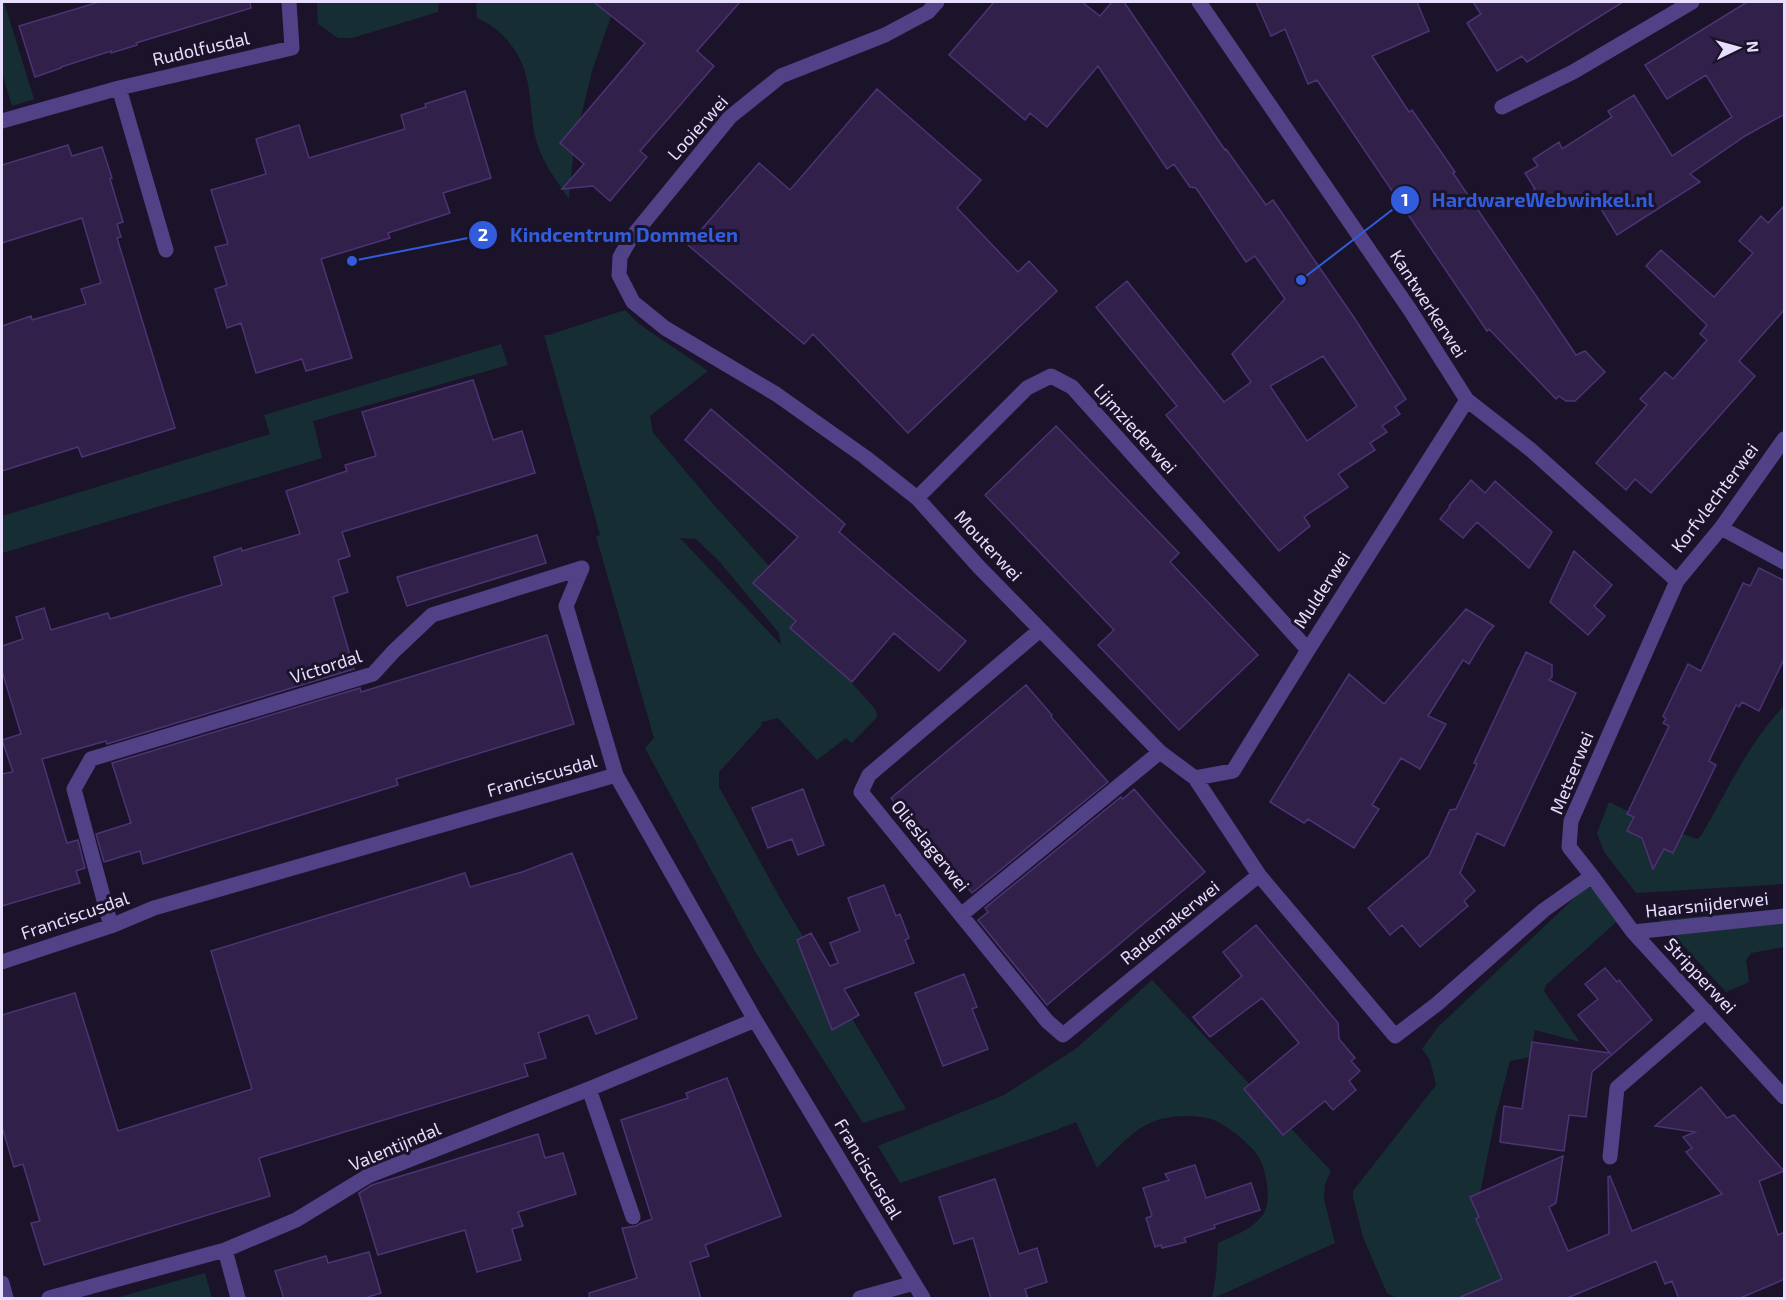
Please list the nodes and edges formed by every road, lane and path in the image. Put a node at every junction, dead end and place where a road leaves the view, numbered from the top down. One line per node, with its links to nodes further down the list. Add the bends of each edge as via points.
1 (289, 2): 5 (street, Rudolfusdal, via 292,48)
2 (937, 2): 9 (street, Looierwei, via 928,12 885,35 781,76 730,117 630,238 620,257 619,276)
3 (1199, 2): 10 (street, Kantwerkerwei)
4 (1692, 2): 6 (street, via 1573,72)
5 (119, 88): 7 (street, Rudolfusdal); 8 (street)
6 (1502, 107)
7 (2, 121)
8 (166, 250)
9 (633, 302): 12 (street, Mouterwei, via 665,328 776,394)
10 (1467, 400): 15 (street, Kantwerkerwei, via 1531,450); 17 (street, Mulderwei)
11 (1785, 439): 13 (street, Korfvlechterwei)
12 (916, 498): 16 (street, Mouterwei); 17 (street, Lijmziederwei, via 1028,388 1052,376 1072,387)
13 (1721, 528): 14 (street); 15 (street, Korfvlechterwei)
14 (1785, 562)
15 (1677, 580): 22 (street, Metserwei, via 1571,822 1569,847)
16 (1040, 630): 18 (street, Mouterwei); 23 (street, Olieslagerwei, via 869,775 861,792)
17 (1308, 650): 20 (street, Mulderwei, via 1233,771)
18 (1160, 752): 20 (street, Mouterwei); 23 (street, Olieslagerwei)
19 (616, 775): 25 (street, Franciscusdal, via 154,908); 25 (street, Victordal, via 566,606 582,568 432,615 373,674 91,759 74,789); 29 (street, Franciscusdal)
20 (1195, 778): 21 (street, Mouterwei)
21 (1259, 875): 22 (street, via 1395,1036 1544,910); 23 (street, Rademakerwei, via 1063,1035 1047,1021)
22 (1592, 876): 26 (street, Stripperwei)
23 (961, 915)
24 (1785, 916): 26 (street, Haarsnijderwei)
25 (111, 926): 27 (street, Franciscusdal)
26 (1633, 932): 28 (street, Stripperwei)
27 (2, 962)
28 (1706, 1011): 31 (street, Stripperwei); 32 (street, via 1617,1088)
29 (755, 1020): 30 (street, Valentijndal); 36 (street, Franciscusdal)
30 (589, 1089): 33 (street); 34 (street, Valentijndal, via 368,1176 296,1220)
31 (1785, 1097)
32 (1610, 1157)
33 (633, 1216)
34 (225, 1250): 38 (street, Valentijndal); 39 (street)
35 (2, 1282): 37 (street)
36 (914, 1283): 40 (street); 41 (street, Franciscusdal)
37 (6, 1299)
38 (49, 1299)
39 (238, 1299)
40 (860, 1299)
41 (923, 1299)

